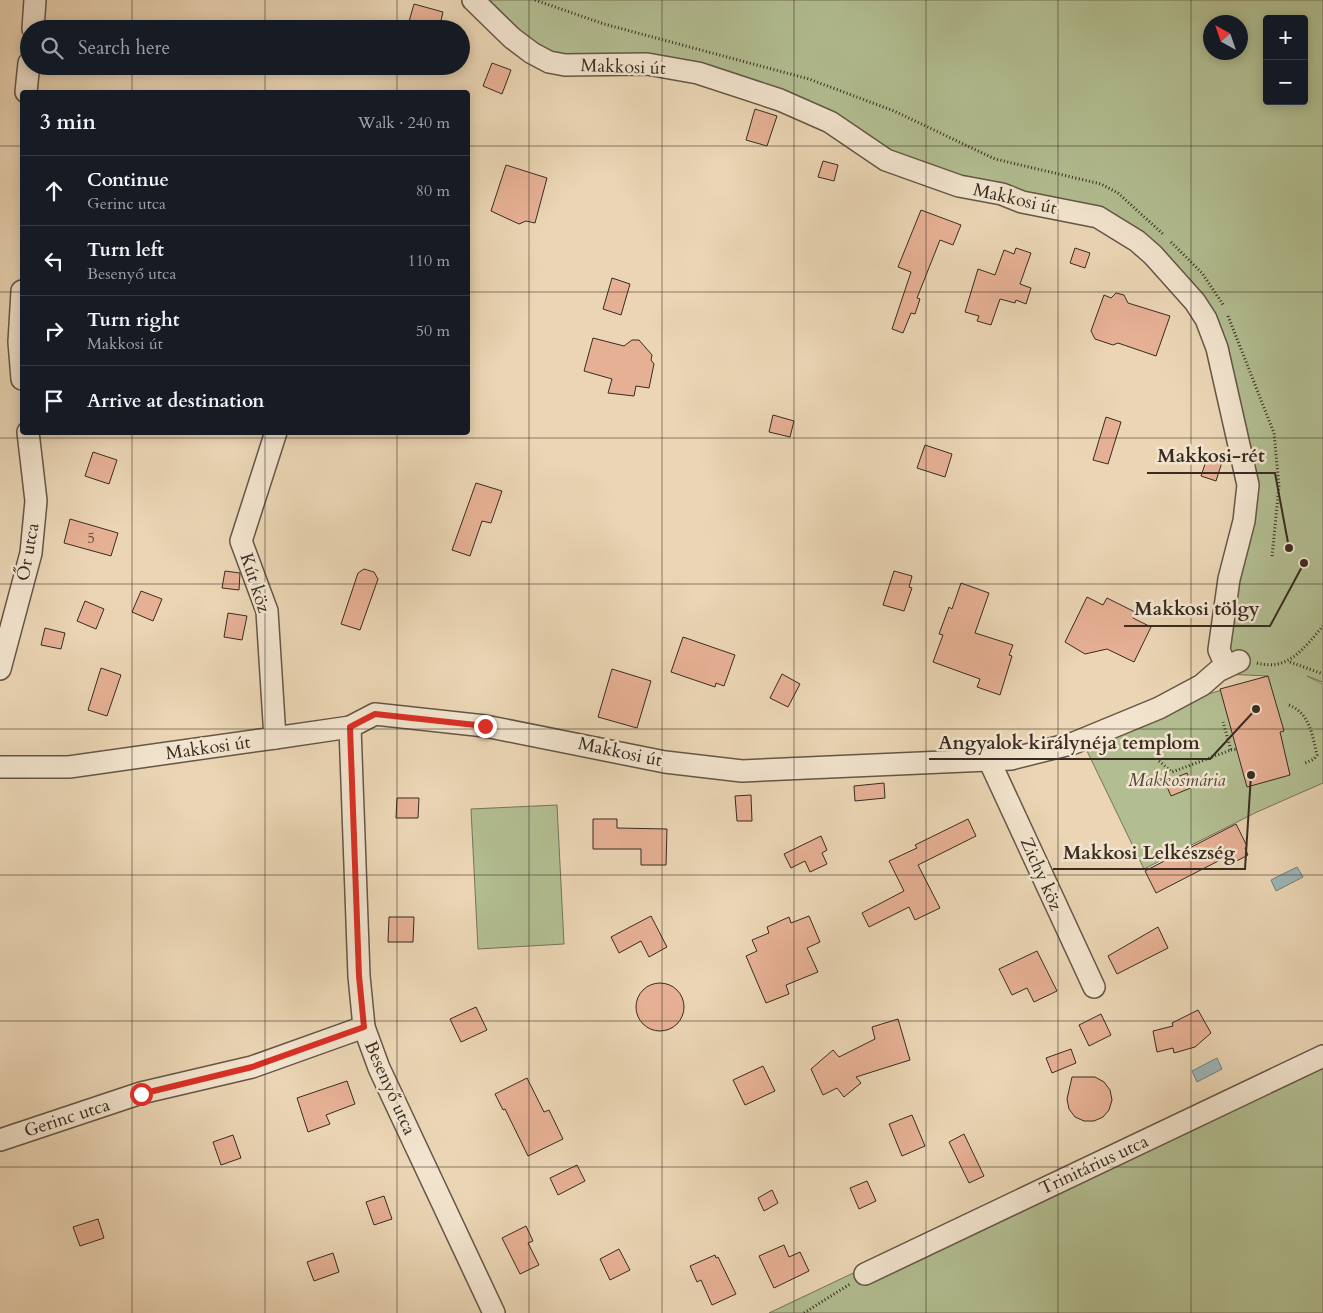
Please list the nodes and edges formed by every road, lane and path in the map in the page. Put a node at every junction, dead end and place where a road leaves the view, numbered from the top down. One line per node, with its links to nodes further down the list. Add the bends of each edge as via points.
1 (35, 0): 3 (street)
2 (473, 0): 12 (street, Makkosi út, via 512,38 550,62 564,65 647,64 698,73 780,100 822,118 886,160 959,186 1098,217 1138,241 1195,302 1206,319 1217,348 1248,485 1244,521 1229,579 1218,650)
3 (33, 20)
4 (28, 75): 5 (street)
5 (26, 90)
6 (20, 325): 7 (street)
7 (20, 354)
8 (28, 435): 13 (street, Őr utca, via 36,501 32,553)
9 (275, 435): 18 (street, Kút köz, via 241,541 267,611)
10 (1323, 626): 11 (path)
11 (1290, 662): 12 (path, via 1266,666); 14 (path)
12 (1232, 663): 21 (street, Makkosi út, via 1202,685 1159,708 1091,736 1011,759)
13 (0, 669)
14 (1323, 674)
15 (1289, 705): 23 (path, via 1299,709 1308,721 1317,755)
16 (1223, 722): 20 (path)
17 (350, 727): 18 (street, Makkosi út); 21 (street, Makkosi út, via 375,714 485,726 665,762 742,771); 26 (street, Besenyő utca, via 359,976)
18 (276, 738): 24 (street, Makkosi út, via 68,767)
19 (1237, 749): 20 (path)
20 (1231, 750): 22 (path, via 1172,772)
21 (989, 760): 25 (street, Zichy köz)
22 (1159, 761)
23 (1304, 763)
24 (0, 767)
25 (1094, 987)
26 (364, 1027): 28 (street, Gerinc utca, via 252,1067 141,1094); 30 (street, Besenyő utca, via 379,1068)
27 (1323, 1056): 29 (street, Trinitárius utca)
28 (0, 1140)
29 (865, 1274): 31 (path)
30 (494, 1313)
31 (804, 1313)

